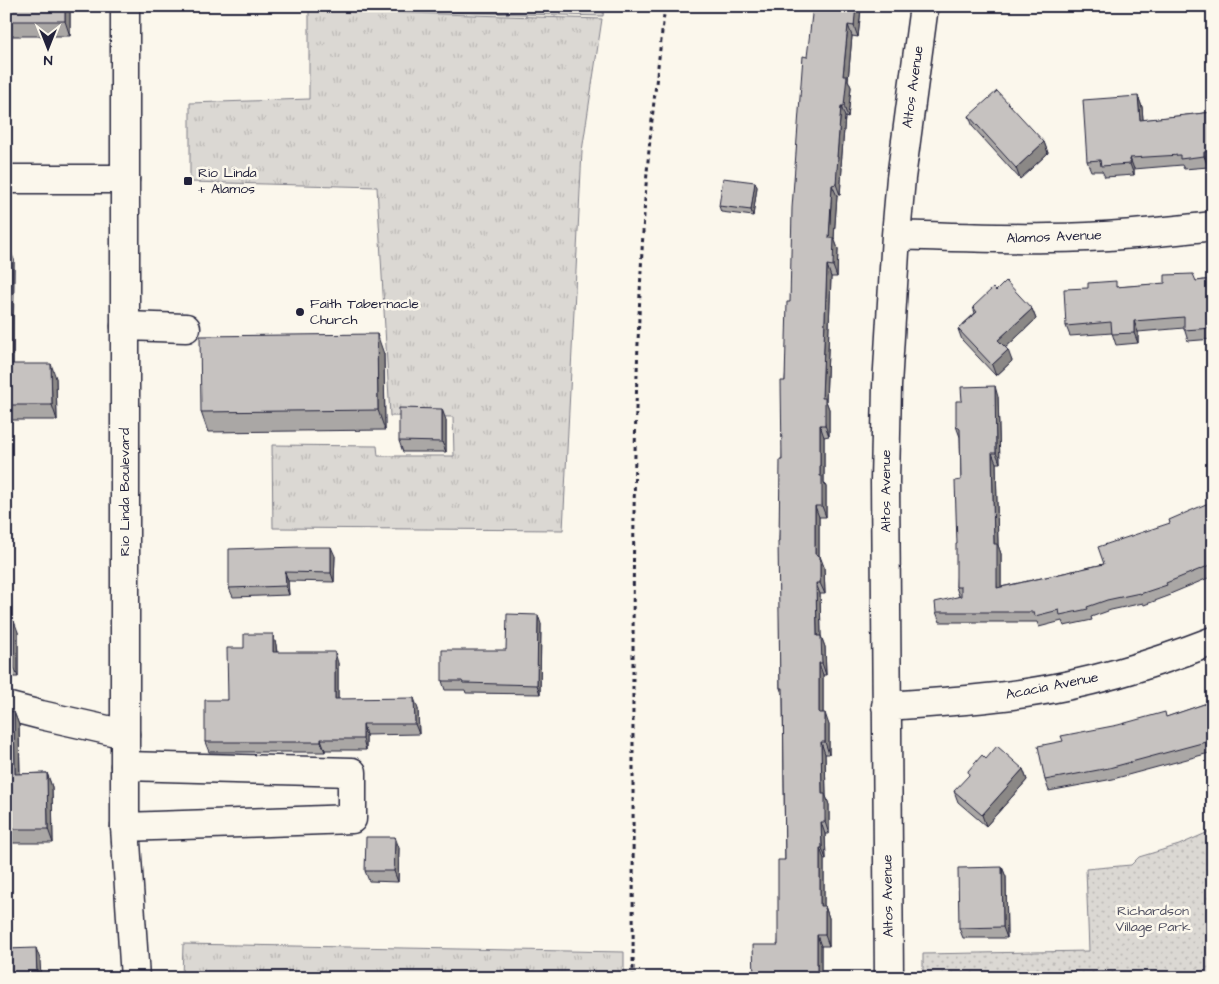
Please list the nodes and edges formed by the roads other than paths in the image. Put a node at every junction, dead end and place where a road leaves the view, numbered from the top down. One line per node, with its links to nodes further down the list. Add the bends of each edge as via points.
1 (125, 6): 4 (street, Rio Linda Boulevard)
2 (924, 6): 6 (street, Altos Avenue, via 900,178)
3 (6, 179): 4 (street)
4 (125, 179): 7 (street, Rio Linda Boulevard)
5 (1213, 226): 6 (street, Alamos Avenue, via 1051,238)
6 (896, 235): 11 (street, Altos Avenue, via 887,386)
7 (125, 326): 8 (street); 12 (street, Rio Linda Boulevard)
8 (186, 328)
9 (1213, 641): 11 (street, Acacia Avenue, via 1088,681 1028,693)
10 (6, 706): 12 (street)
11 (886, 706): 16 (street, Altos Avenue)
12 (125, 734): 13 (street, Rio Linda Boulevard)
13 (125, 766): 14 (street, Rio Linda Boulevard); 14 (street, via 352,772 352,820)
14 (125, 827): 15 (street, Rio Linda Boulevard)
15 (135, 978)
16 (889, 978)

